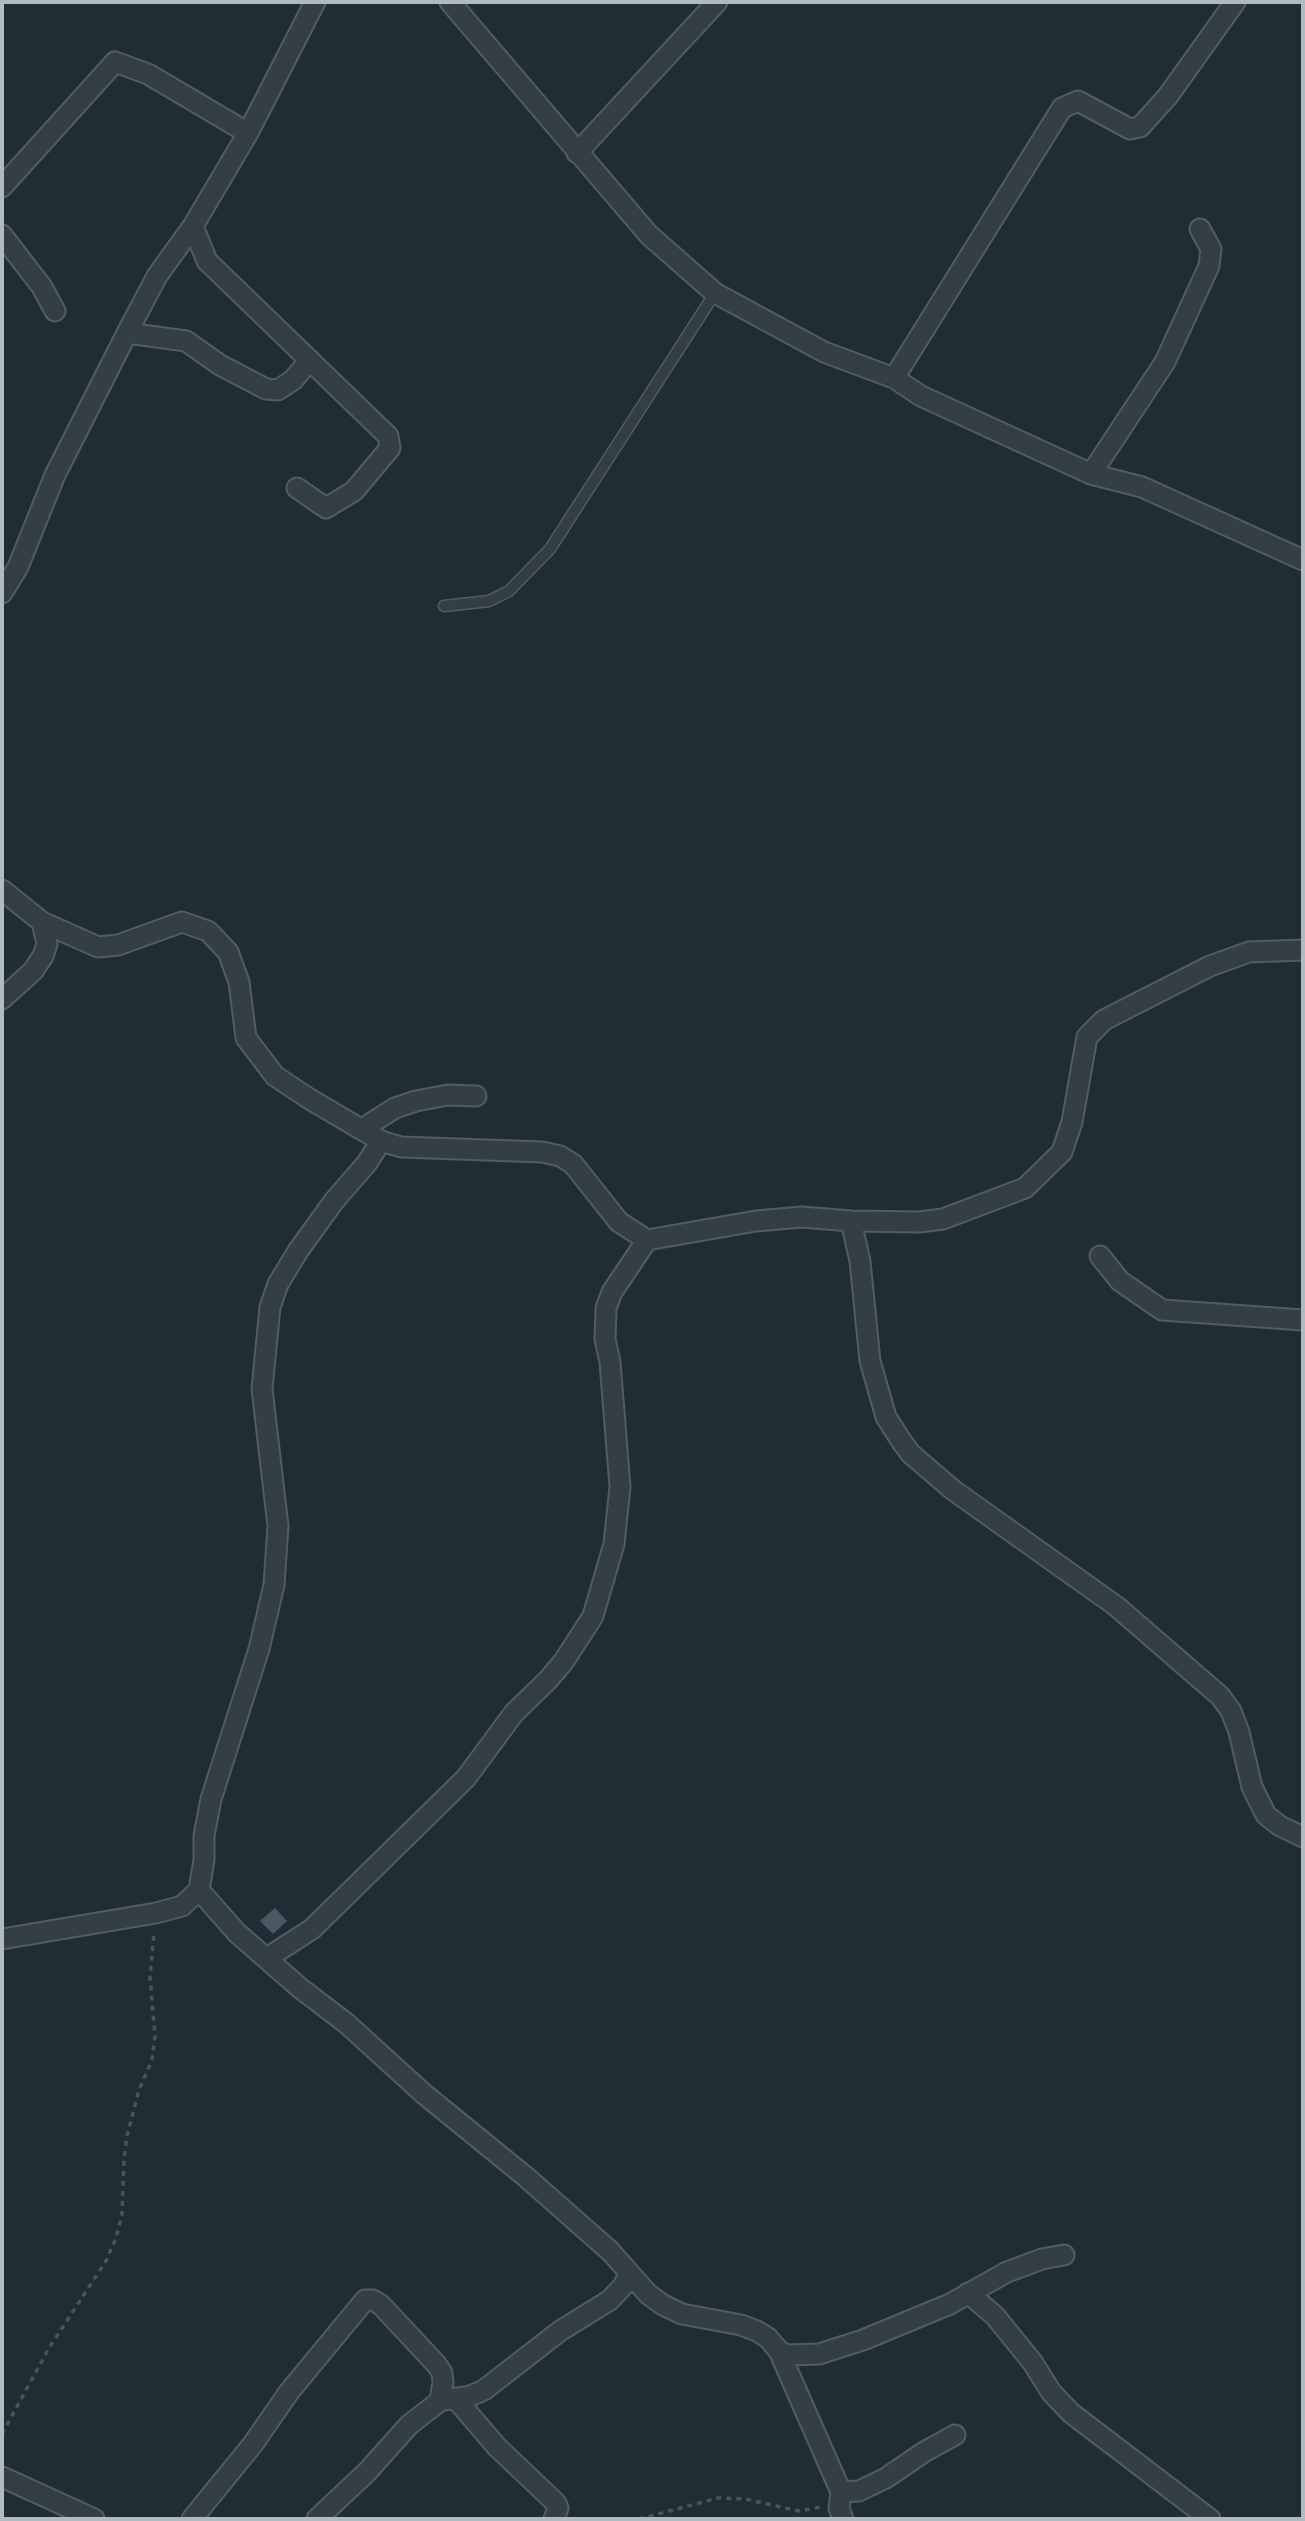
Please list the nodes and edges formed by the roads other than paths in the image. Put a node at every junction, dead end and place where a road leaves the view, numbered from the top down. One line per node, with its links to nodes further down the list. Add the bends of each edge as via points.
1 (316, 2): 5 (street)
2 (450, 2): 6 (street)
3 (717, 2): 6 (street)
4 (1234, 2): 15 (street, via 1168,96 1140,127 1130,129 1078,102 1062,108)
5 (248, 133): 7 (street, via 148,74 115,62); 8 (street)
6 (578, 153): 11 (street, via 649,235)
7 (2, 187)
8 (193, 226): 13 (street, via 157,276); 14 (street, via 206,261)
9 (1200, 229): 16 (street, via 1211,249 1209,267 1165,362)
10 (2, 235): 12 (street)
11 (715, 293): 15 (street, via 824,352); 20 (lane, via 550,549 509,591 489,601)
12 (55, 311)
13 (127, 333): 14 (street, via 186,341 266,389 286,385); 19 (street)
14 (310, 360): 17 (street, via 388,436 390,448 354,491 326,508)
15 (894, 378): 16 (street, via 921,396)
16 (1091, 474): 18 (street, via 1142,487)
17 (297, 488)
18 (1303, 560)
19 (2, 593)
20 (444, 606)
21 (2, 890): 22 (street)
22 (42, 922): 24 (street, via 47,944 43,956); 26 (street, via 98,947 118,945 181,922 208,931 228,952 239,982 246,1038 258,1056 275,1076)
23 (1303, 950): 28 (street, via 1249,952 1223,961 1104,1020 1087,1037 1062,1152 1025,1188 943,1219)
24 (2, 999)
25 (476, 1096): 26 (street, via 416,1101)
26 (362, 1129): 27 (street)
27 (381, 1141): 29 (street, via 401,1147 560,1156 573,1164 619,1222); 33 (street, via 298,1251 270,1307 262,1389 278,1526 274,1586 211,1799)
28 (851, 1221): 29 (street, via 802,1217 756,1221); 32 (street, via 873,1374 886,1417 902,1442 953,1490 1116,1606 1220,1696 1231,1711 1252,1787 1266,1815)
29 (647, 1240): 35 (street, via 606,1308 620,1488 614,1544 593,1616 564,1661 514,1713 467,1777 313,1929)
30 (1100, 1256): 31 (street, via 1120,1281 1162,1310)
31 (1303, 1320)
32 (1303, 1837)
33 (199, 1890): 34 (street, via 182,1906 156,1913); 35 (street, via 237,1933)
34 (2, 1939)
35 (267, 1958): 37 (street, via 526,2177)
36 (1064, 2255): 38 (street, via 1007,2272)
37 (629, 2273): 39 (street, via 663,2305 682,2314 757,2331); 40 (street, via 610,2300 560,2331 484,2390)
38 (968, 2293): 39 (street, via 819,2354); 48 (street, via 995,2316 1071,2413)
39 (779, 2351): 43 (street)
40 (448, 2399): 45 (street, via 437,2365 381,2305 365,2300); 46 (street, via 409,2425); 47 (street, via 556,2503)
41 (955, 2435): 43 (street)
42 (2, 2477): 44 (street)
43 (841, 2506)
44 (94, 2519)
45 (192, 2519)
46 (317, 2519)
47 (554, 2519)
48 (1210, 2519)

